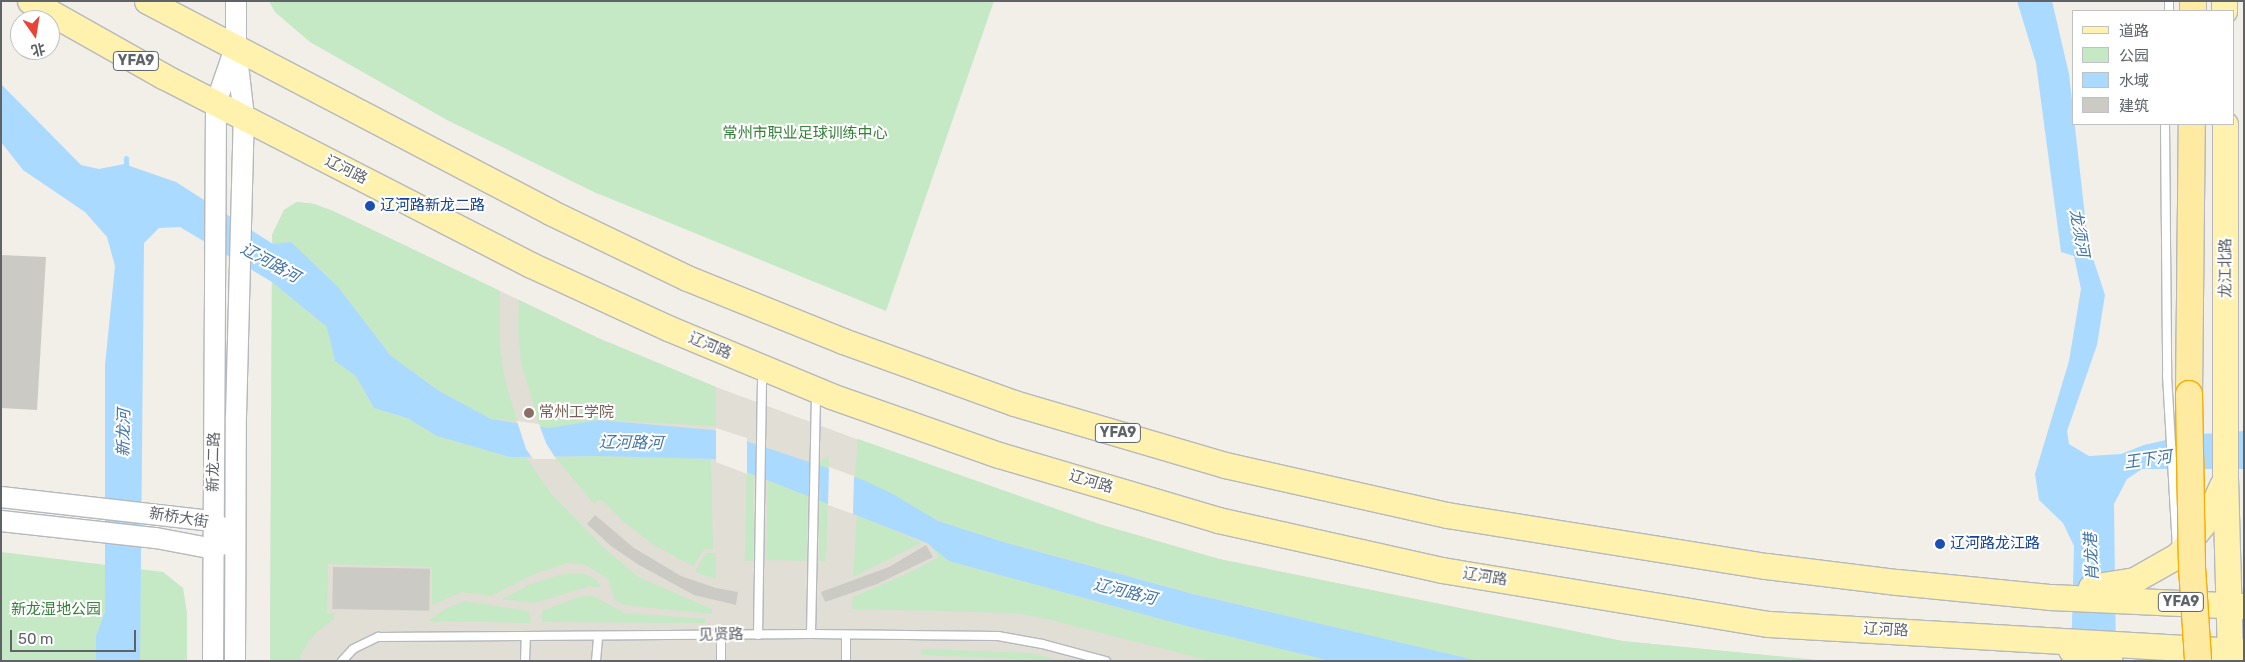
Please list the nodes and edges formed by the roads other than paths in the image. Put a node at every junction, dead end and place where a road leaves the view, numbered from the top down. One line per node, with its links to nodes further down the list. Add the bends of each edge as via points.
1 (30, 1): 5 (main road, 辽河路 / YFA9)
2 (148, 1): 4 (main road, YFA9)
3 (236, 1): 4 (street)
4 (236, 48): 5 (street); 6 (street, 新龙二路); 19 (main road, YFA9, via 550,212 687,278 843,341 1014,403 1225,464 1446,515 1766,566 1993,591 2067,594)
5 (216, 103): 6 (main road, 辽河路 / YFA9); 15 (street, 新龙二路)
6 (244, 117): 10 (main road, 辽河路 / YFA9, via 531,266); 16 (street, 新龙二路)
7 (2165, 125): 18 (lane, via 2169,433)
8 (2192, 125): 38 (highway, bridge, via 2189,394 2192,567)
9 (2225, 125): 12 (main road, 龙江北路)
10 (762, 368): 11 (main road, 辽河路 / YFA9); 22 (lane)
11 (816, 389): 21 (lane); 27 (main road, 辽河路 / YFA9, via 999,455 1218,520 1442,570 1769,624 1990,635)
12 (2225, 478): 18 (main road, via 2206,519); 20 (main road)
13 (1, 497): 15 (street, 新桥大街)
14 (1, 521): 17 (street, 新桥大街, via 156,538)
15 (213, 522): 16 (street, 新桥大街); 17 (street, 新龙二路)
16 (235, 537): 17 (street, 新桥大街); 31 (street, 新龙二路)
17 (214, 549): 30 (street, 新龙二路)
18 (2178, 555): 19 (main road)
19 (2119, 591): 20 (main road, YFA9)
20 (2236, 605): 28 (main road)
21 (811, 634): 22 (lane, 见贤路); 23 (lane, 见贤路)
22 (758, 635): 26 (lane, 见贤路)
23 (846, 635): 29 (lane, 见贤路, via 998,636); 36 (lane)
24 (526, 636): 25 (lane, 见贤路); 32 (lane, 见贤路, via 378,637 353,649); 33 (lane)
25 (598, 636): 26 (lane, 见贤路); 34 (lane)
26 (721, 636): 35 (lane)
27 (2116, 652): 28 (main road, 辽河路 / YFA9)
28 (2234, 654)
29 (1094, 659): 37 (lane, 见贤路)
30 (213, 661)
31 (235, 661)
32 (342, 661)
33 (525, 661)
34 (596, 661)
35 (720, 661)
36 (846, 661)
37 (1106, 661)
38 (2198, 661)

